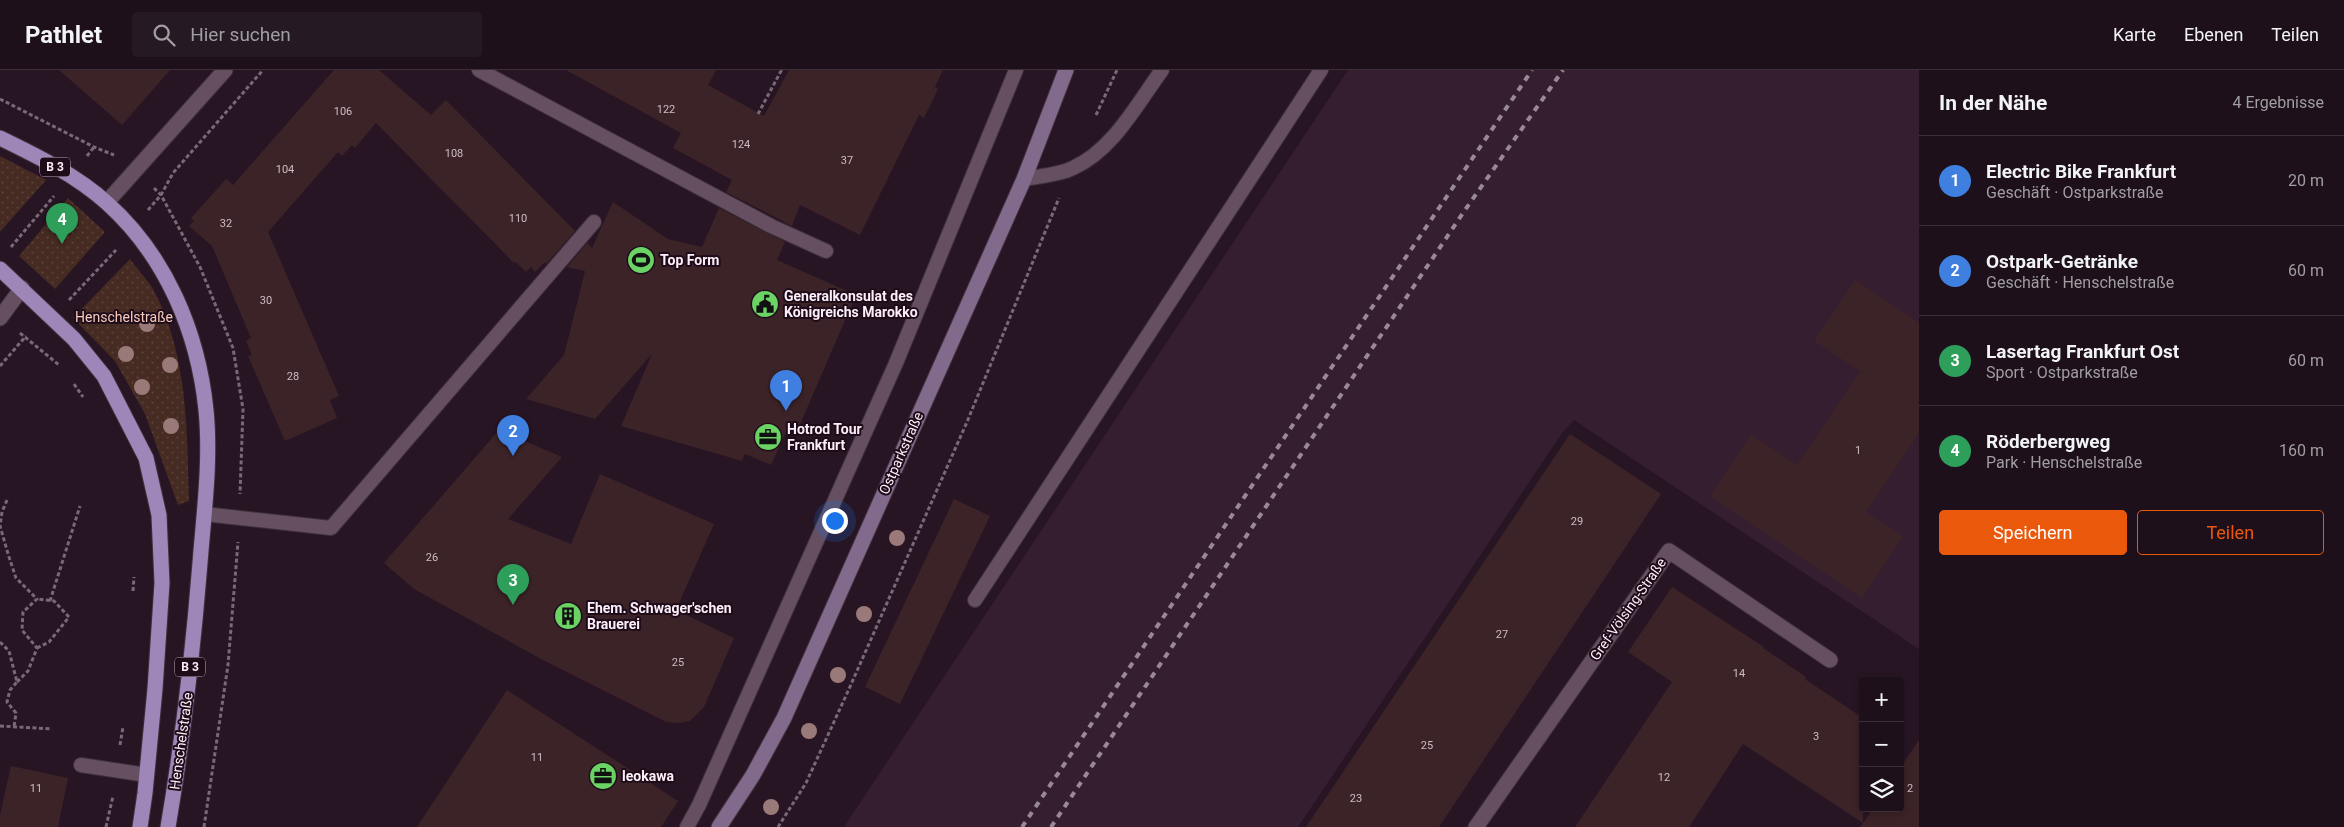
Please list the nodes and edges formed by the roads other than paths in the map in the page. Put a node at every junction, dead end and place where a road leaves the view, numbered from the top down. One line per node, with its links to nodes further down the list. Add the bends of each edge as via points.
1 (225, 70): 9 (street)
2 (479, 70): 11 (lane, via 771,226)
3 (1016, 70): 22 (lane, via 896,363)
4 (1066, 70): 8 (street, Ostparkstraße)
5 (1162, 70): 8 (lane, via 1110,140 1092,156 1072,169)
6 (1321, 70): 16 (lane)
7 (0, 138): 9 (main road, B 3, via 71,175)
8 (1024, 179): 23 (street, Ostparkstraße, via 784,718 753,775)
9 (107, 202): 15 (main road, Henschelstraße / B 3, via 156,261 187,321 199,361 206,411)
10 (594, 222): 15 (lane, via 330,528)
11 (826, 251)
12 (0, 269): 13 (main road, B 3)
13 (22, 288): 14 (street); 19 (main road, Henschelstraße / B 3, via 74,339 104,376 146,458 159,515 162,583)
14 (0, 318)
15 (204, 514): 21 (main road, Henschelstraße / B 3, via 195,626)
16 (975, 600)
17 (1830, 660): 24 (street, Gref-Völsing-Straße, via 1669,551)
18 (81, 765): 19 (lane)
19 (147, 776): 20 (main road, Henschelstraße / B 3)
20 (140, 827)
21 (168, 827)
22 (687, 827)
23 (719, 827)
24 (1476, 827)

